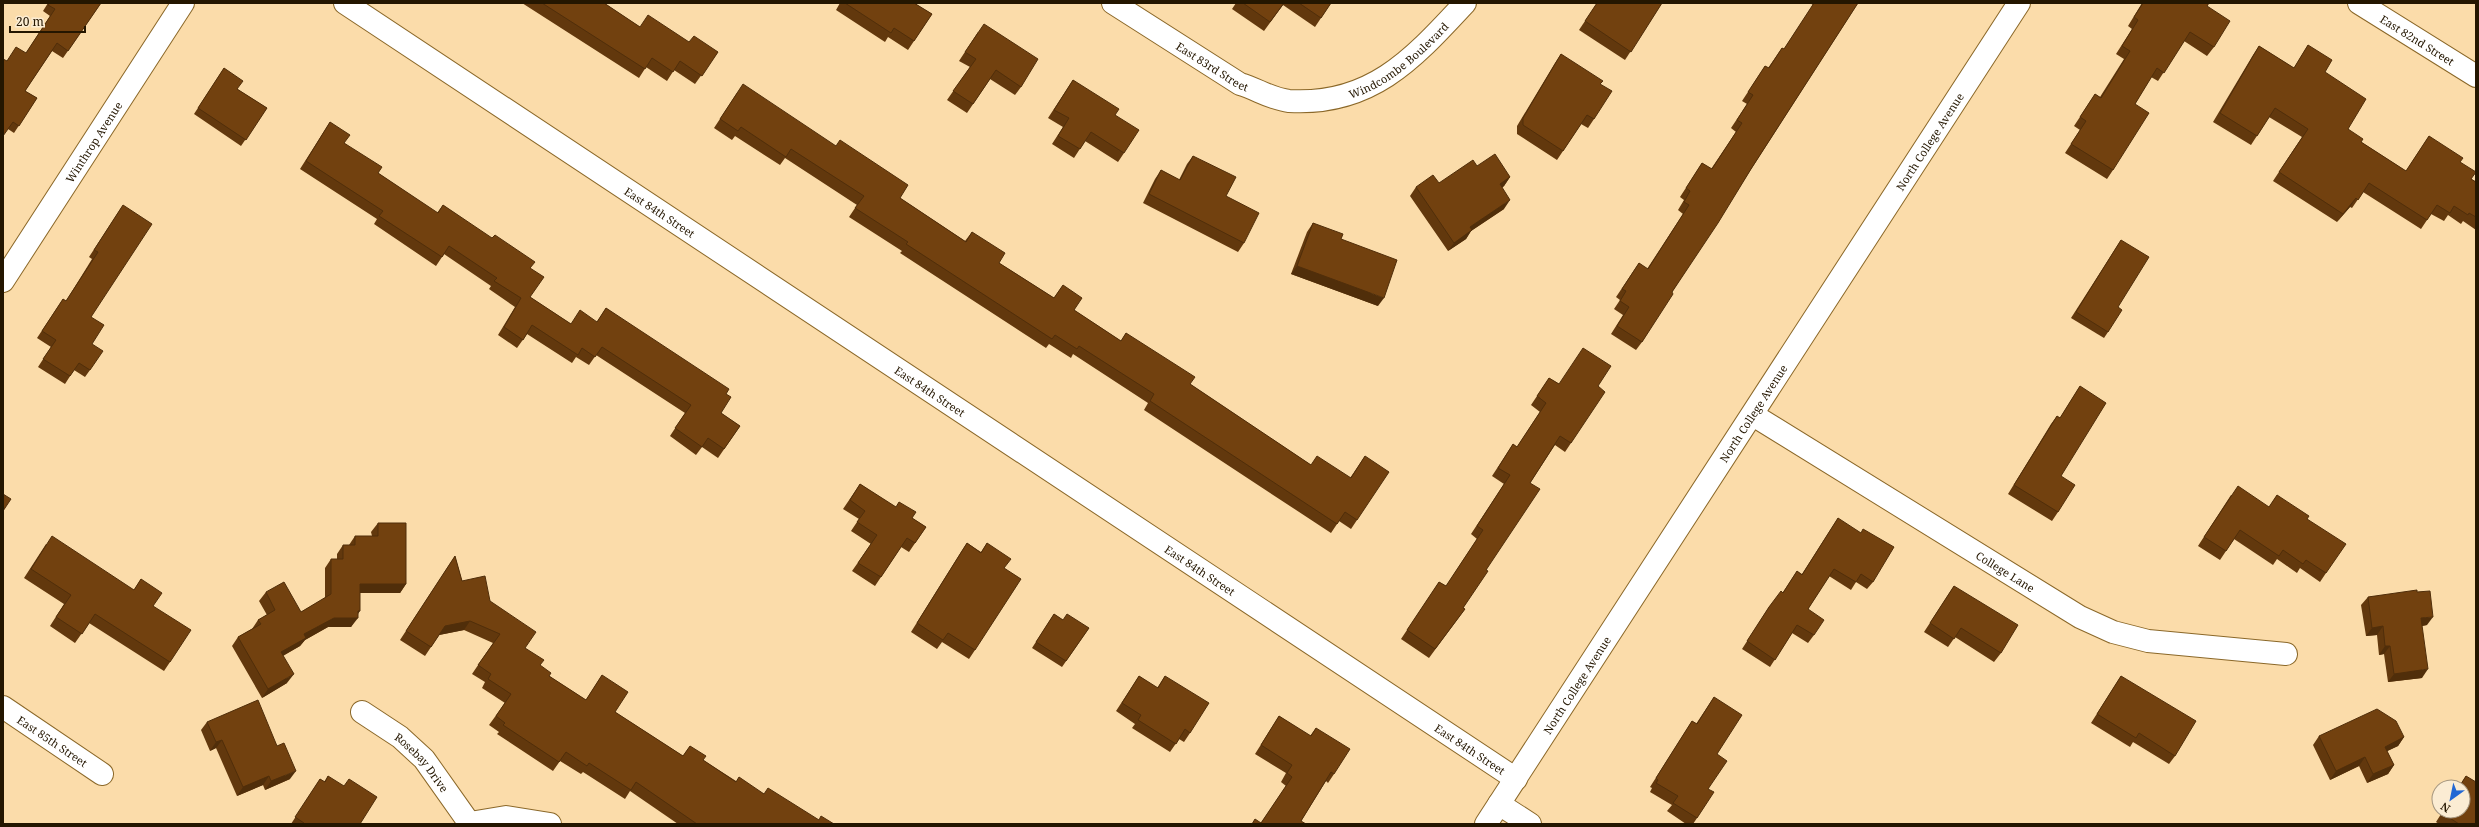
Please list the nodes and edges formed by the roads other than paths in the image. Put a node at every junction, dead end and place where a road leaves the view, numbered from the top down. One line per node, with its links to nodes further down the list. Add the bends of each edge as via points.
1 (183, 3): 9 (street, Winthrop Avenue)
2 (345, 3): 15 (street, East 84th Street)
3 (1113, 3): 8 (street, East 83rd Street, via 1240,84 1263,95 1300,102)
4 (1465, 3): 8 (street, Windcombe Boulevard, via 1391,74 1362,91 1334,100)
5 (2019, 3): 10 (street, North College Avenue)
6 (2359, 3): 7 (street, East 82nd Street)
7 (2476, 76)
8 (1322, 100)
9 (3, 281)
10 (1753, 415): 11 (street, College Lane, via 2080,617 2113,632 2148,642); 15 (street, North College Avenue)
11 (2286, 654)
12 (3, 707): 14 (street, East 85th Street)
13 (362, 712): 17 (street, Rosebay Drive, via 400,736 424,759)
14 (102, 774)
15 (1516, 779): 16 (street, North College Avenue)
16 (1499, 804): 19 (street, North College Avenue); 20 (street)
17 (470, 823): 18 (street, via 506,817)
18 (550, 824)
19 (1486, 824)
20 (1530, 824)

